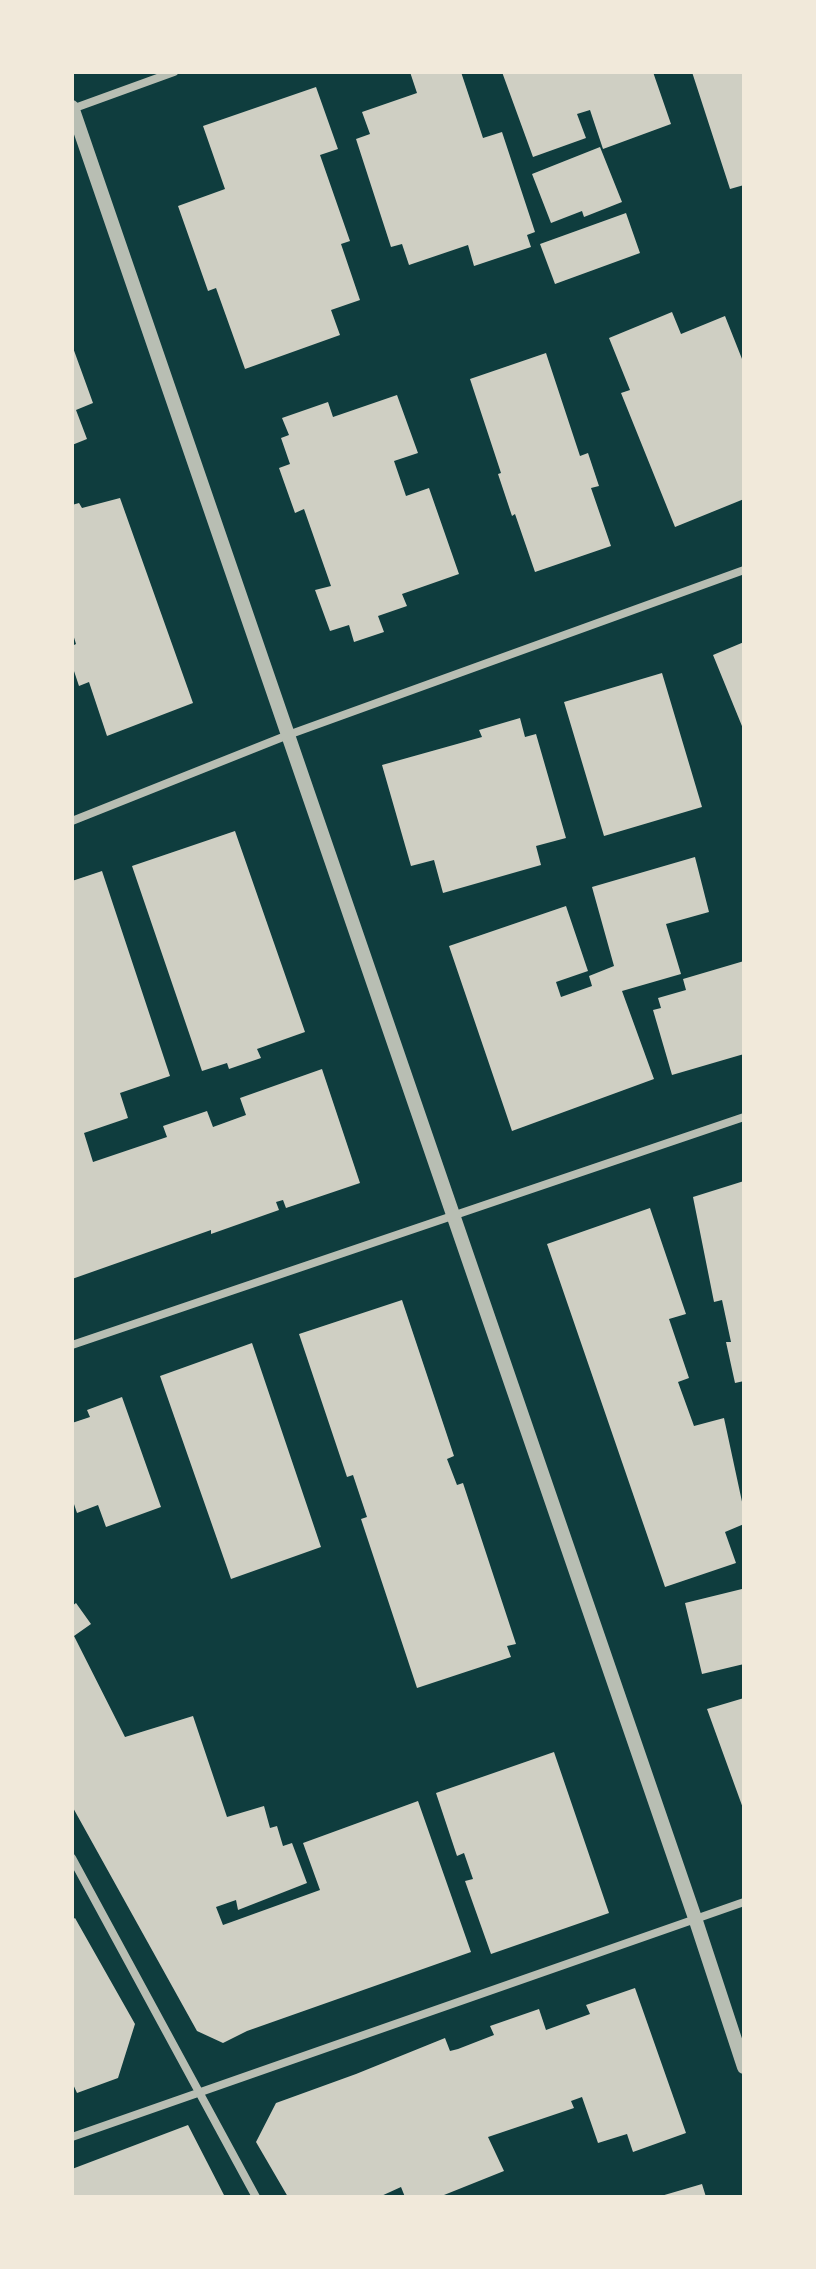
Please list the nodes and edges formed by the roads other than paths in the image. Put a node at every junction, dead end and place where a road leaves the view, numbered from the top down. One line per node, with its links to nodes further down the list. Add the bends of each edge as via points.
1 (174, 72): 2 (street)
2 (72, 108): 4 (street)
3 (744, 570): 4 (street)
4 (288, 735): 5 (street); 7 (street)
5 (72, 821)
6 (744, 1117): 7 (street)
7 (454, 1215): 8 (street); 11 (street)
8 (72, 1345)
9 (72, 1858): 13 (street)
10 (744, 1902): 11 (street)
11 (695, 1918): 12 (street); 13 (street)
12 (744, 2067)
13 (200, 2092): 14 (street); 15 (street)
14 (72, 2137)
15 (256, 2197)

